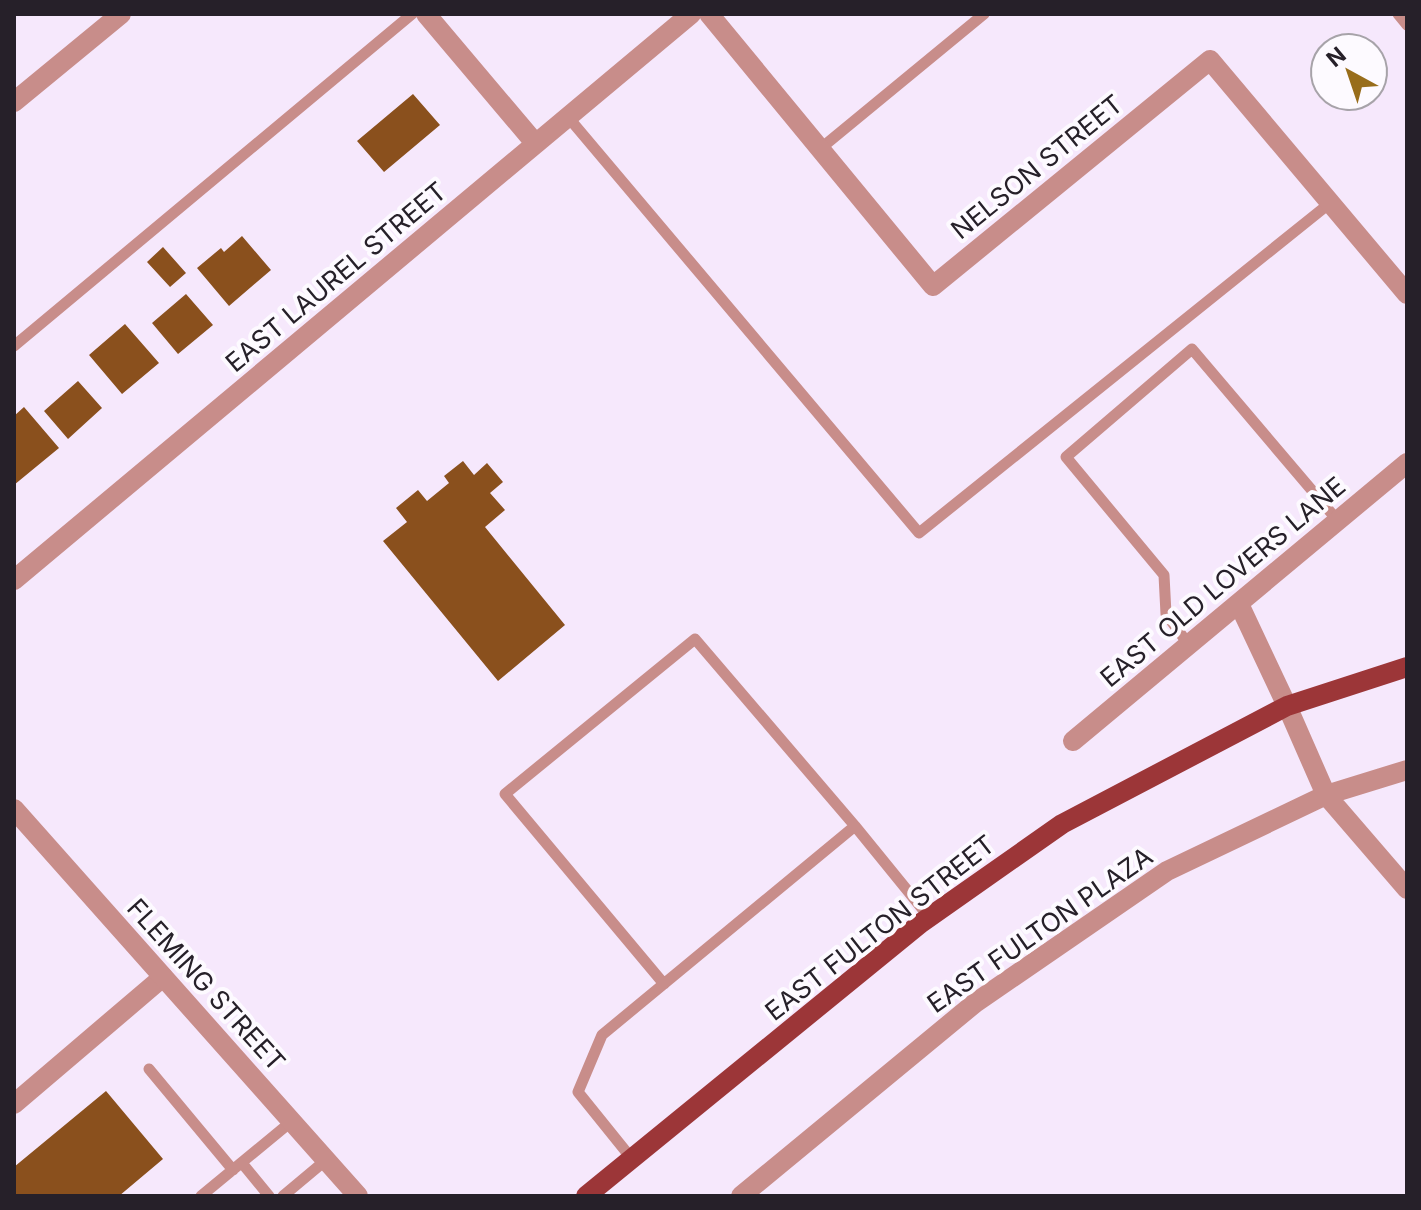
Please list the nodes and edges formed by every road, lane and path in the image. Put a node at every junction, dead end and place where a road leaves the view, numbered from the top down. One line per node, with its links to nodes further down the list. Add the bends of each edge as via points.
1 (121, 14): 9 (street)
2 (412, 14): 15 (lane)
3 (691, 14): 10 (street, EAST LAUREL STREET)
4 (709, 14): 12 (street, NELSON STREET)
5 (984, 14): 12 (lane)
6 (1398, 14): 8 (lane)
7 (435, 18): 11 (street)
8 (1407, 25)
9 (14, 102)
10 (568, 117): 11 (street, EAST LAUREL STREET); 13 (lane, via 919,533)
11 (535, 143): 18 (street, EAST LAUREL STREET)
12 (820, 149): 13 (street, NELSON STREET, via 933,286 1210,60)
13 (1330, 203): 14 (street, NELSON STREET)
14 (1407, 294)
15 (14, 346)
16 (1407, 463): 17 (street, EAST OLD LOVERS LANE)
17 (1338, 521): 19 (street, EAST OLD LOVERS LANE); 20 (lane, via 1192,349 1066,457 1164,575 1166,614)
18 (14, 580)
19 (1239, 604): 20 (street, EAST OLD LOVERS LANE); 22 (street)
20 (1189, 645): 23 (street, EAST OLD LOVERS LANE)
21 (1407, 667): 22 (main road, EAST FULTON STREET)
22 (1287, 706): 25 (street); 29 (main road, EAST FULTON STREET, via 1062,824)
23 (1073, 741)
24 (1407, 770): 25 (street, EAST FULTON PLAZA)
25 (1326, 795): 28 (street); 43 (street, EAST FULTON PLAZA, via 1167,871 975,1003)
26 (14, 809): 30 (street, FLEMING STREET)
27 (855, 826): 29 (lane); 31 (lane); 31 (lane, via 695,639 505,794)
28 (1407, 889)
29 (929, 917): 35 (main road, EAST FULTON STREET)
30 (163, 977): 33 (street); 34 (street, FLEMING STREET)
31 (664, 984): 35 (lane, via 602,1035 578,1092)
32 (149, 1069): 37 (lane)
33 (14, 1104)
34 (292, 1121): 36 (street, FLEMING STREET); 37 (lane)
35 (632, 1159): 42 (main road, EAST FULTON STREET)
36 (326, 1160): 40 (lane); 41 (street, FLEMING STREET)
37 (237, 1166): 38 (lane); 39 (lane)
38 (201, 1196)
39 (269, 1196)
40 (283, 1196)
41 (358, 1196)
42 (586, 1196)
43 (741, 1196)

